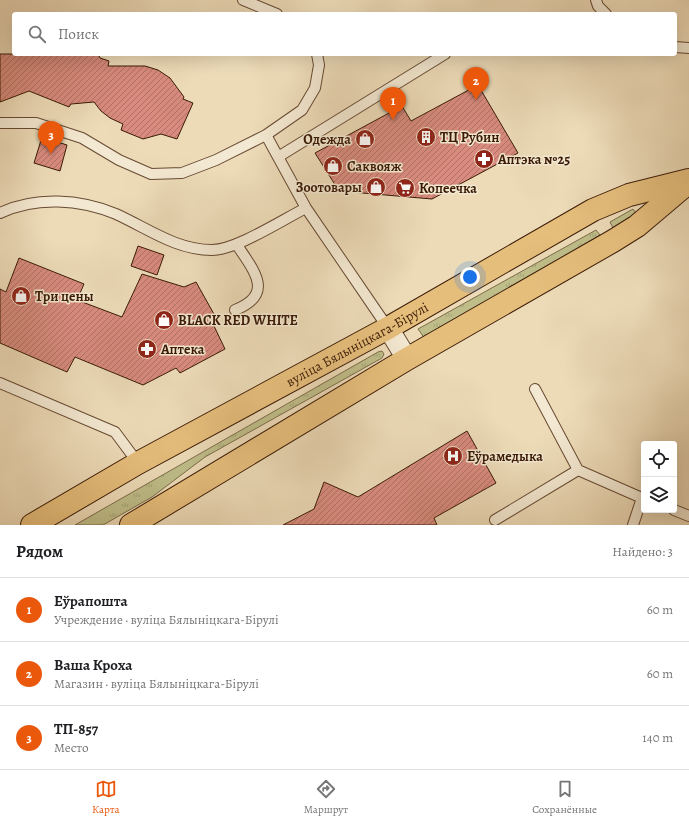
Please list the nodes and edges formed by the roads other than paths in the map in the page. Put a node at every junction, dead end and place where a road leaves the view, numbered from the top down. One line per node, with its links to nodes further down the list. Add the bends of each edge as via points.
1 (243, 0): 3 (lane)
2 (596, 0): 4 (lane)
3 (272, 12)
4 (604, 12)
5 (677, 47): 6 (lane)
6 (689, 48)
7 (318, 56): 10 (lane, via 320,65 315,88 302,110)
8 (442, 56): 11 (lane)
9 (0, 122): 10 (lane, via 36,123 82,138 119,160 151,174 182,173 216,160)
10 (266, 135): 11 (lane)
11 (278, 157): 13 (lane)
12 (689, 181): 17 (main road, вуліца Бялыніцкага-Бірулі, via 629,195 593,210); 18 (main road, вуліца Бялыніцкага-Бірулі, via 637,226 613,242)
13 (306, 208): 15 (lane); 17 (lane)
14 (0, 213): 15 (lane, via 41,201 76,203 115,214 186,247 212,250)
15 (237, 245): 16 (lane, via 254,270 259,286 256,296 248,304)
16 (235, 310)
17 (388, 328): 18 (street); 21 (main road, вуліца Бялыніцкага-Бірулі)
18 (407, 359): 29 (main road, вуліца Бялыніцкага-Бірулі)
19 (0, 383): 21 (lane, via 115,432)
20 (535, 389): 22 (lane)
21 (138, 463): 28 (main road, вуліца Бялыніцкага-Бірулі)
22 (578, 470): 23 (lane); 27 (lane)
23 (641, 497)
24 (641, 503): 30 (lane)
25 (677, 511): 26 (lane)
26 (689, 516)
27 (494, 520)
28 (32, 525)
29 (131, 525)
30 (633, 525)

